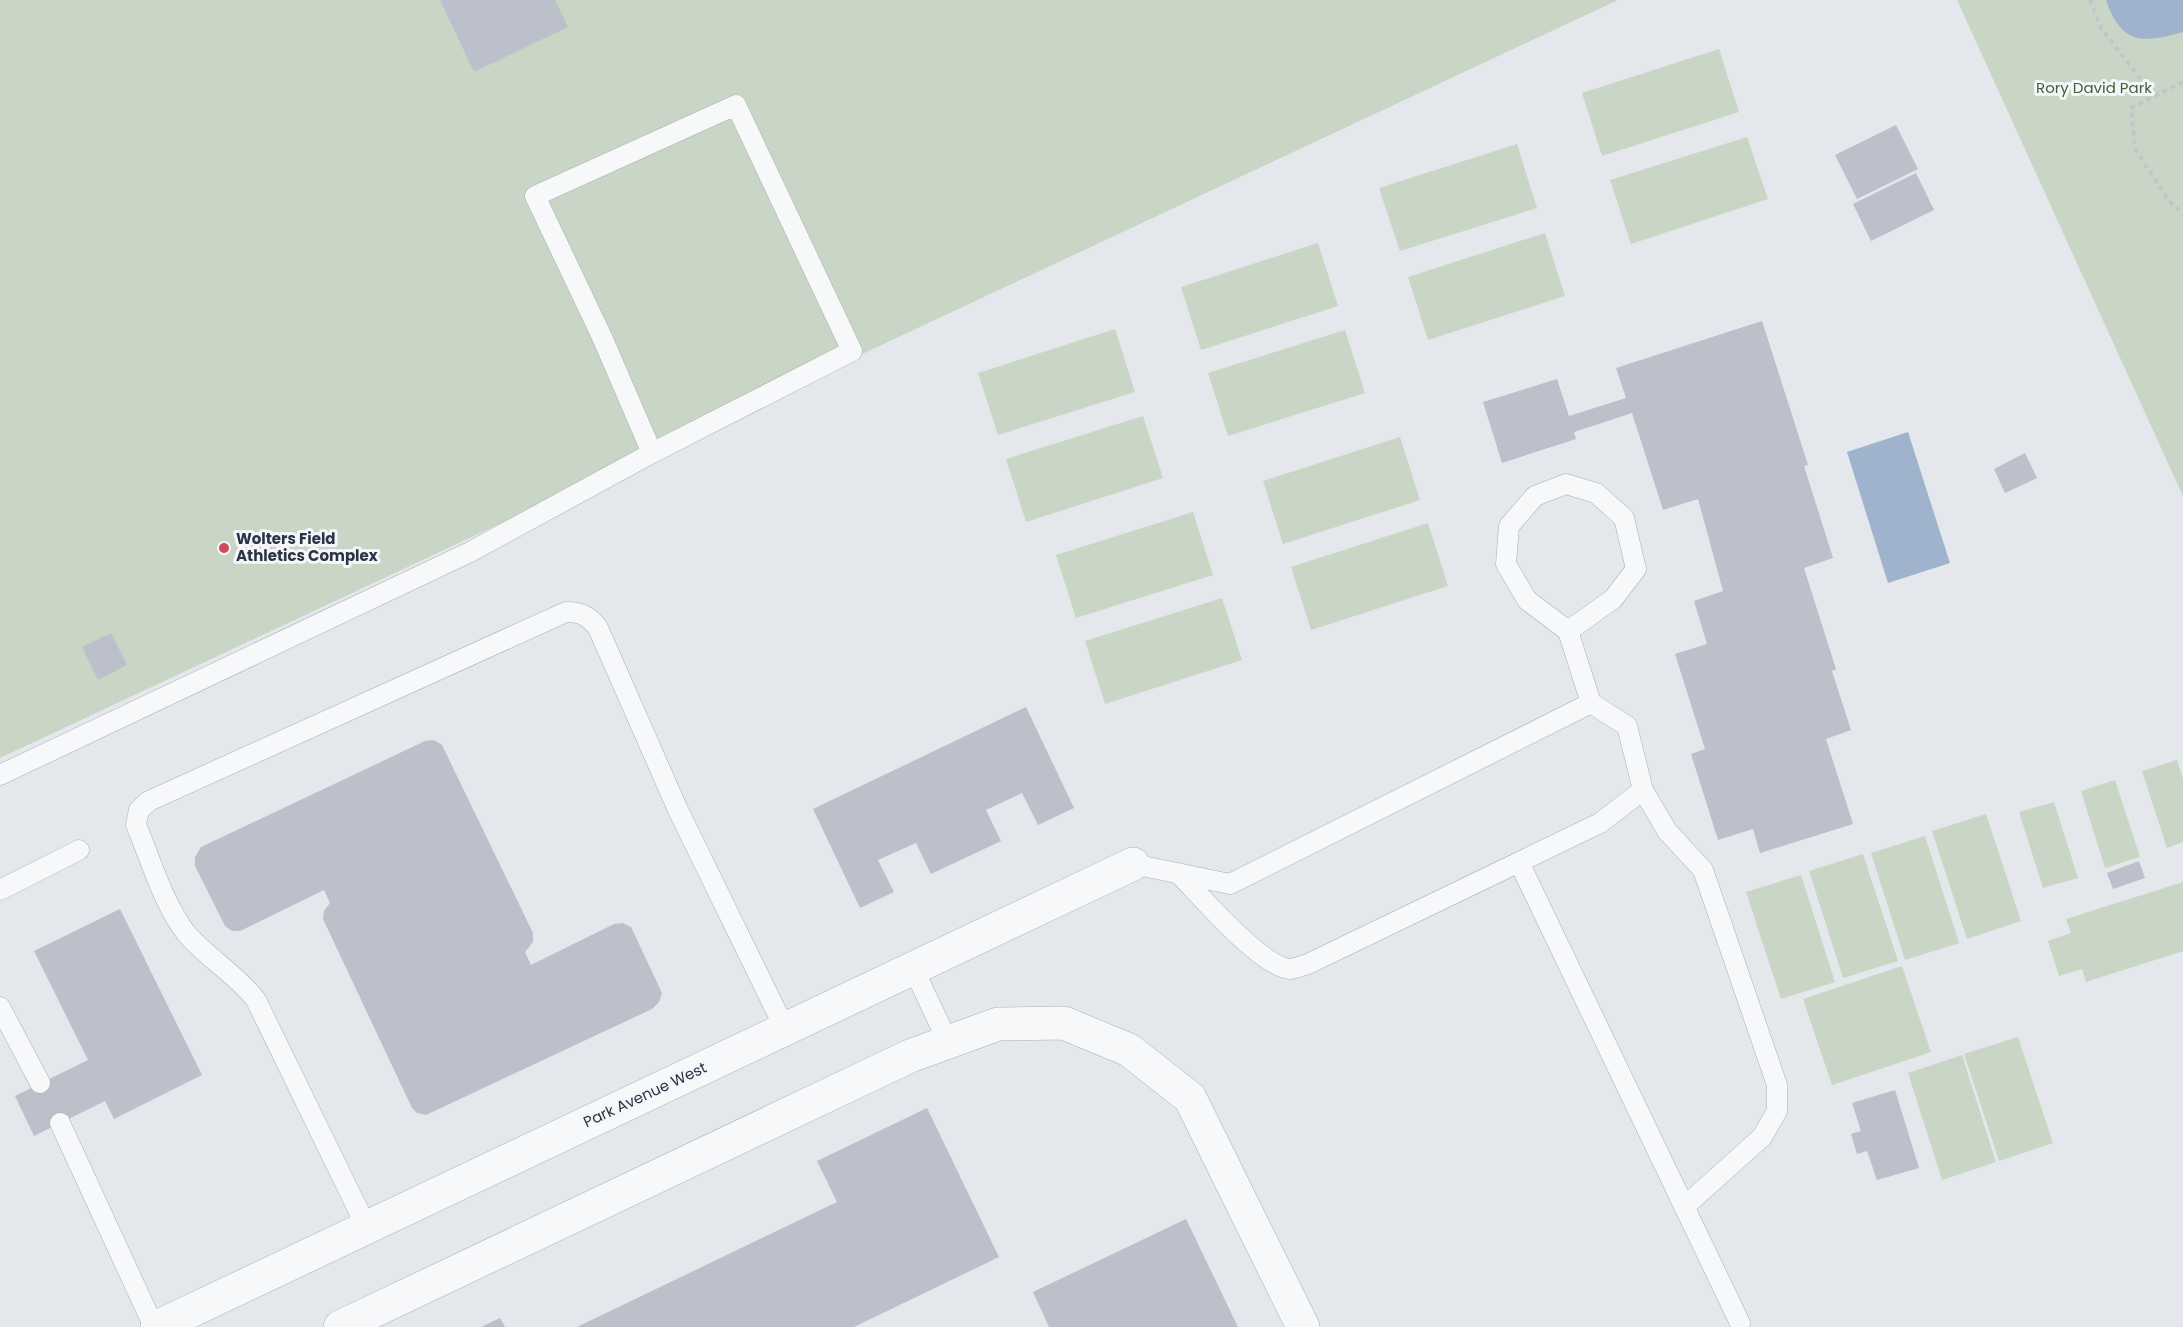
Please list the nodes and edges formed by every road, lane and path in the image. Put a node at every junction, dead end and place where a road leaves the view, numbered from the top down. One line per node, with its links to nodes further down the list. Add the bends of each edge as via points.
1 (2090, 0): 3 (path, via 2101,28)
2 (2183, 82): 3 (path)
3 (2154, 96): 4 (path, via 2132,108 2135,149 2169,201)
4 (2183, 214)
5 (652, 453): 5 (lane, via 852,351 736,105 535,196); 8 (lane, via 471,552)
6 (1569, 631): 6 (lane, via 1527,600 1506,564 1509,526 1535,496 1566,484 1596,493 1624,518 1636,569 1613,599); 7 (lane)
7 (1591, 703): 9 (lane, via 1628,726); 13 (lane, via 1230,884)
8 (0, 775)
9 (1642, 790): 11 (lane, via 1600,823); 21 (lane, via 1667,831 1703,870 1777,1085 1777,1111 1762,1137)
10 (79, 850): 14 (lane)
11 (1519, 862): 13 (lane, via 1308,964 1290,969 1269,961); 21 (lane)
12 (1134, 864): 13 (lane); 15 (street, Park Avenue West)
13 (1178, 873)
14 (0, 890)
15 (913, 968): 17 (street, Park Avenue West); 18 (lane)
16 (0, 1007): 19 (lane)
17 (785, 1029): 22 (street, Park Avenue West); 22 (lane, via 678,810 598,628 590,617 578,612 566,612 149,801 139,810 136,825 172,910 187,933 244,984 256,1000)
18 (948, 1042): 25 (street, via 910,1056); 26 (street, via 998,1024 1064,1023 1129,1050 1191,1098)
19 (40, 1083)
20 (60, 1123): 24 (lane)
21 (1684, 1207): 23 (lane)
22 (367, 1228): 24 (street, Park Avenue West)
23 (1740, 1323)
24 (156, 1327)
25 (340, 1327)
26 (1303, 1327)

